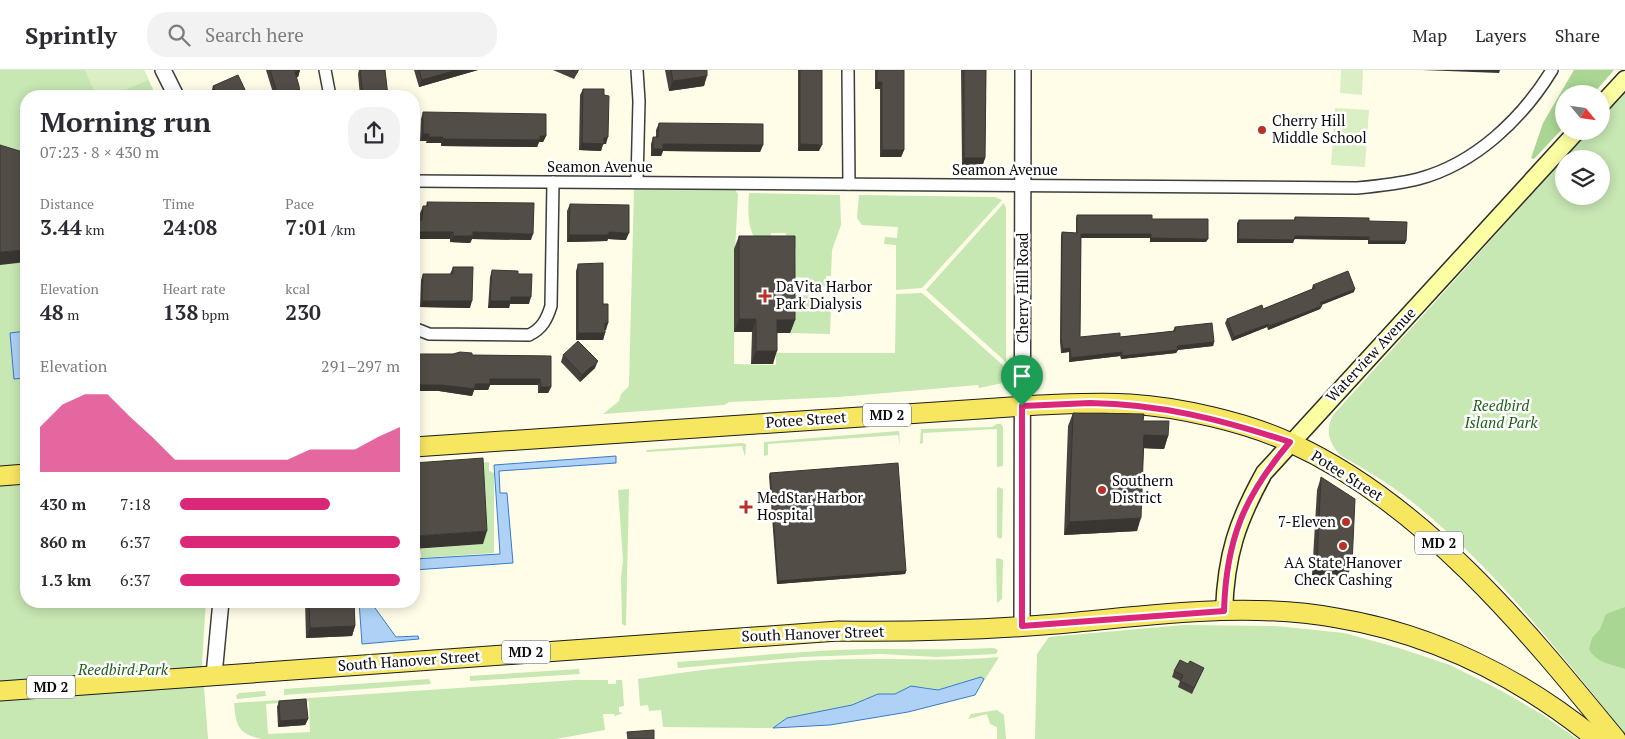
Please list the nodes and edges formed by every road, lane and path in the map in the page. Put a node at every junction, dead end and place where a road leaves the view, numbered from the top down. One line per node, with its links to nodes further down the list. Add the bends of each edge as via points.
1 (163, 70): 8 (street)
2 (325, 70): 9 (street)
3 (848, 70): 15 (street)
4 (1023, 70): 16 (street, Cherry Hill Road)
5 (1552, 70): 16 (street, Seamon Avenue, via 1523,110 1477,151 1447,168 1393,184 1357,188)
6 (637, 71): 14 (street)
7 (1625, 79): 10 (main road)
8 (173, 90)
9 (329, 90)
10 (1610, 95)
11 (1569, 140): 19 (main road, Waterview Avenue)
12 (420, 180): 13 (street, Seamon Avenue)
13 (553, 182): 14 (street, Seamon Avenue); 17 (street, via 551,306 537,332 529,335 429,334)
14 (637, 182): 15 (street, Seamon Avenue)
15 (849, 184): 16 (street, Seamon Avenue)
16 (1023, 185): 18 (street, Cherry Hill Road)
17 (420, 330)
18 (1022, 406): 19 (main road, Potee Street / MD 2, via 1130,404 1217,419); 20 (main road, Potee Street / MD 2); 25 (street, Cherry Hill Road)
19 (1290, 442): 24 (main road, Waterview Avenue, via 1264,473 1237,528 1226,571); 29 (main road, Potee Street / MD 2, via 1366,486 1442,546 1562,673)
20 (420, 447)
21 (20, 474): 22 (main road)
22 (0, 476)
23 (220, 608): 26 (street)
24 (1224, 611): 25 (main road, South Hanover Street / MD 2); 28 (main road, South Hanover Street / MD 2, via 1288,612 1337,618 1418,638 1496,671 1566,715)
25 (1022, 626): 26 (main road, South Hanover Street / MD 2, via 932,632 829,631)
26 (214, 675): 27 (main road, South Hanover Street / MD 2)
27 (0, 691)
28 (1596, 739)
29 (1616, 739)

